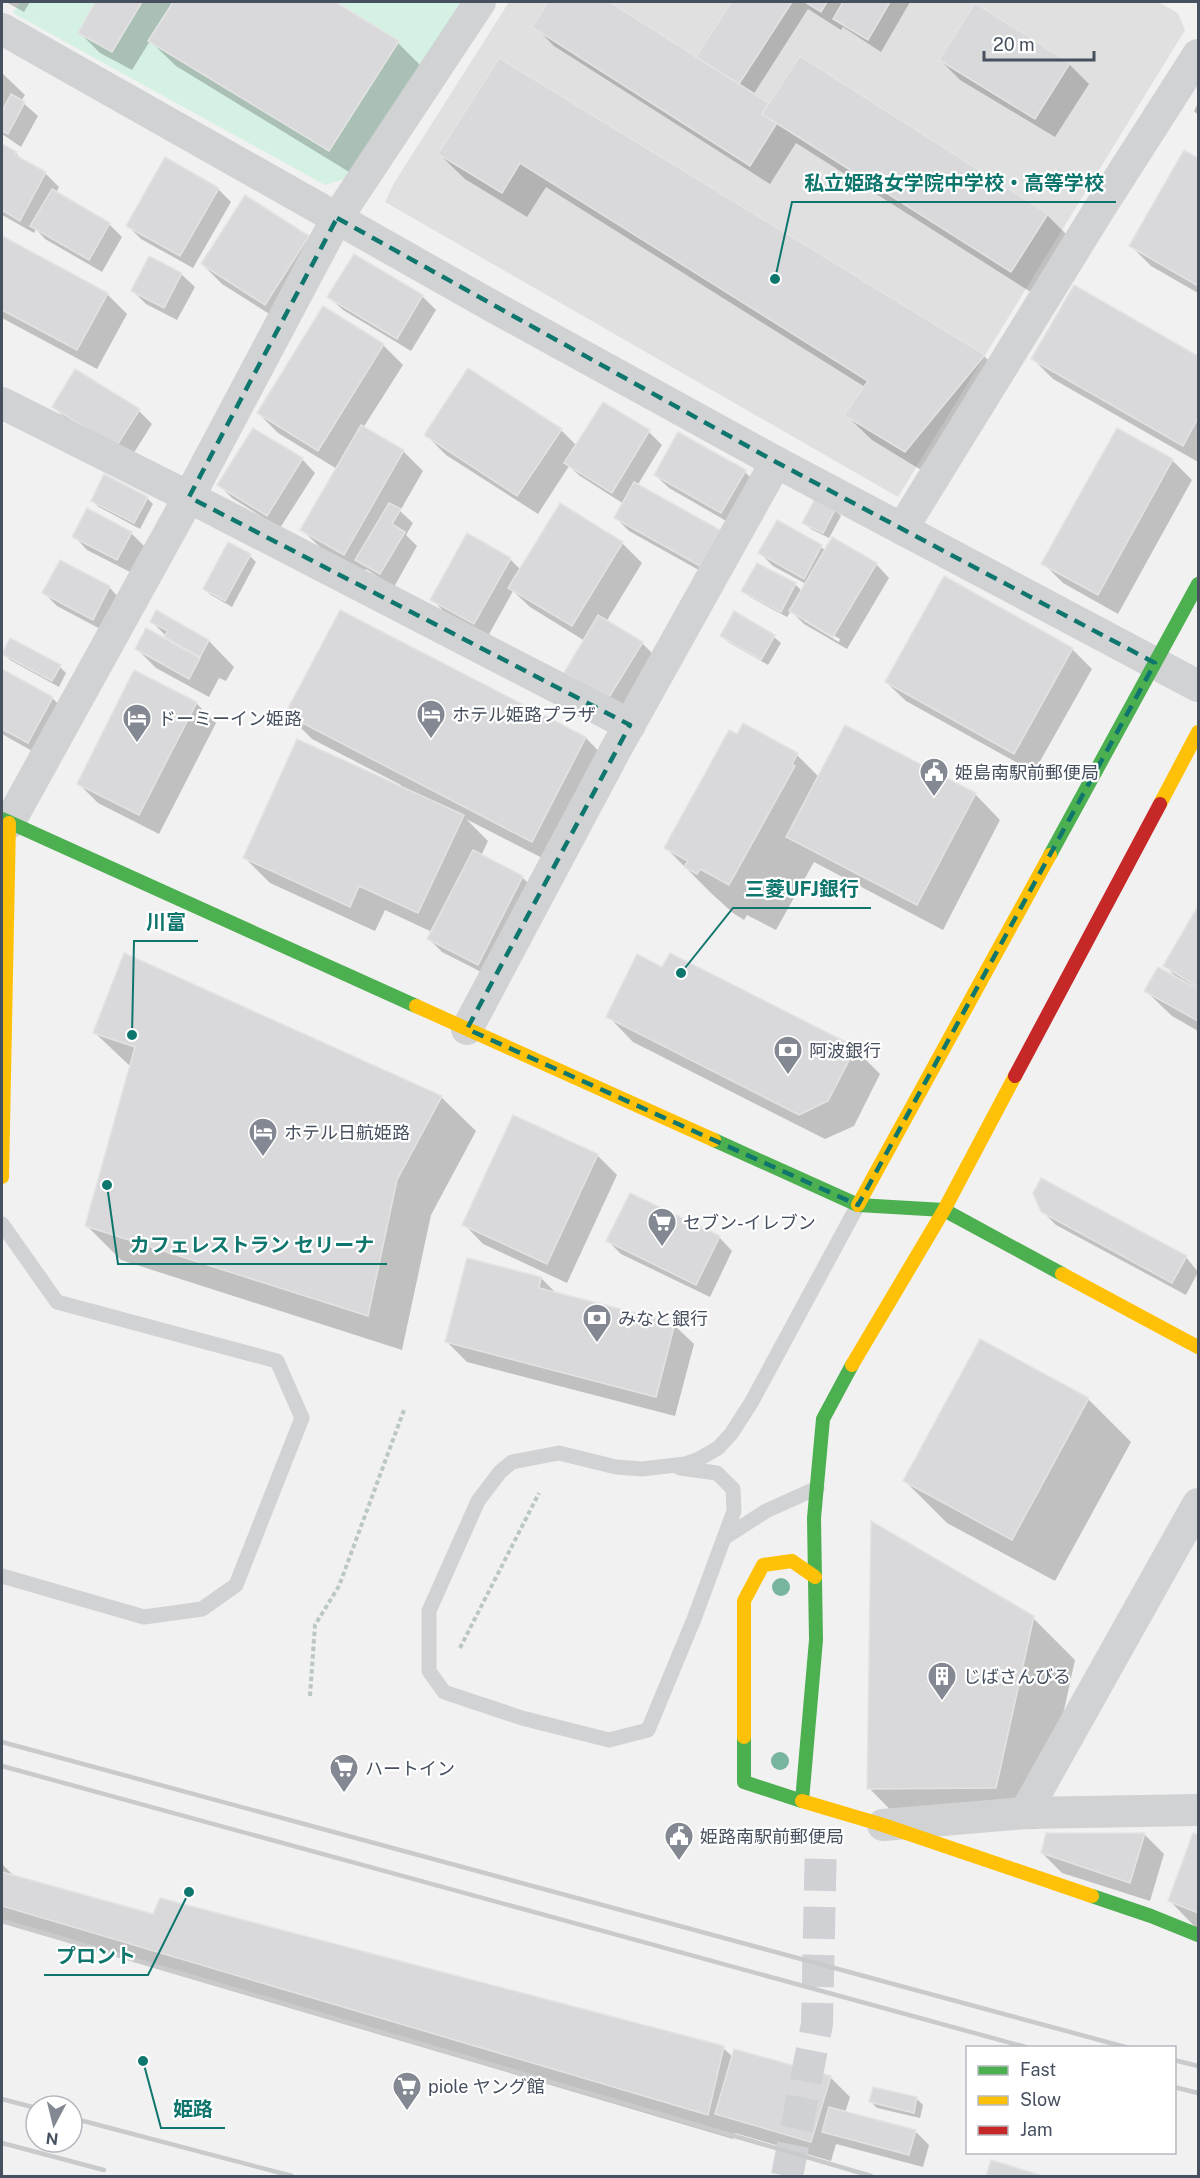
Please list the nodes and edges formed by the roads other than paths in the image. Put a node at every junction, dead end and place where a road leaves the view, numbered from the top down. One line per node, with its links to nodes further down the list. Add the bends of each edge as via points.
1 (480, 2): 4 (street)
2 (2, 29): 4 (street)
3 (1198, 55): 8 (street)
4 (337, 218): 6 (street); 7 (street)
5 (2, 403): 7 (street)
6 (776, 462): 8 (street); 12 (street)
7 (189, 497): 12 (street); 14 (street)
8 (902, 530): 10 (street)
9 (1198, 584): 10 (street)
10 (1155, 663): 11 (street); 17 (street)
11 (1198, 686)
12 (630, 725): 15 (street)
13 (1198, 732): 18 (street)
14 (5, 821): 15 (street); 16 (street)
15 (467, 1029): 17 (street)
16 (2, 1177)
17 (858, 1205): 18 (street); 21 (lane, via 731,1434 718,1448 699,1459)
18 (944, 1210): 20 (street); 22 (street, via 823,1419)
19 (2, 1224): 25 (lane, via 57,1302 277,1361 302,1418 236,1585 202,1609 144,1617)
20 (1198, 1347)
21 (668, 1467): 24 (lane, via 717,1473 733,1489 734,1511); 24 (lane, via 616,1467 559,1453 512,1462 500,1472 477,1501 429,1611 429,1671 444,1692 522,1718 609,1740 648,1730)
22 (817, 1488): 24 (lane, via 765,1511); 26 (street)
23 (1198, 1504): 29 (street)
24 (724, 1538)
25 (2, 1576)
26 (815, 1577): 27 (street, via 816,1640); 27 (street, via 792,1561 763,1565 744,1601 744,1782)
27 (802, 1801): 30 (street)
28 (1198, 1810): 29 (street)
29 (1025, 1813): 30 (street)
30 (883, 1825): 31 (street)
31 (1198, 1935)

